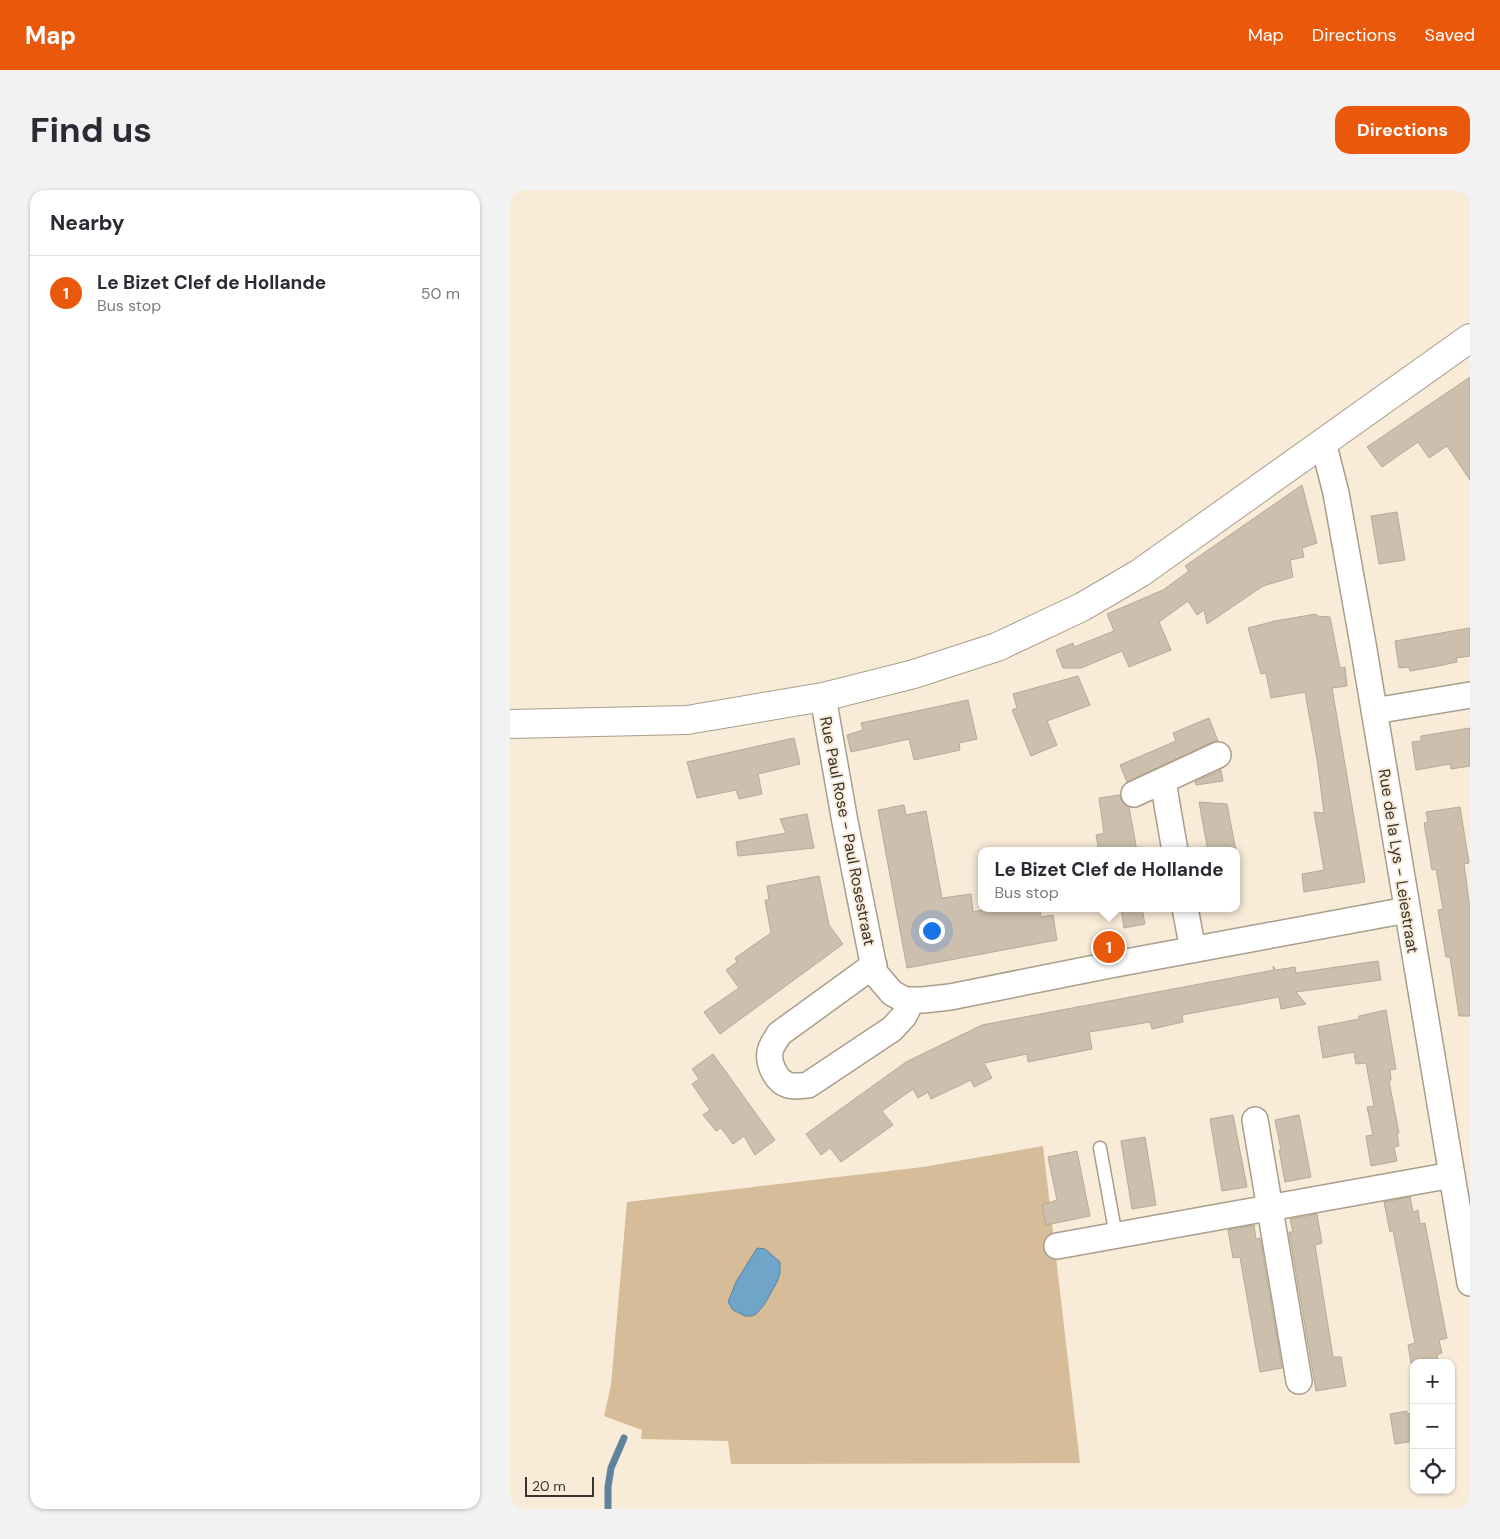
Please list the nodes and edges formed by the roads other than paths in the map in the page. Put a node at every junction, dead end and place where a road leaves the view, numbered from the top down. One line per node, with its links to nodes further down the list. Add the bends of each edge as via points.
1 (1470, 338): 2 (street)
2 (1323, 442): 4 (street, via 1140,573 1082,607 997,647 914,674); 5 (street, Rue de la Lys - Leiestraat, via 1336,493)
3 (1470, 695): 5 (street)
4 (823, 697): 6 (street, via 687,720); 14 (street, Rue Paul Rose - Paul Rosestraat)
5 (1374, 711): 11 (street, Rue de la Lys - Leiestraat)
6 (510, 724)
7 (1218, 754): 8 (street)
8 (1163, 781): 9 (street); 10 (street)
9 (1134, 794)
10 (1174, 847)
11 (1407, 910): 13 (street, Rue Paul Rose - Paul Rosestraat); 18 (street, Rue de la Lys - Leiestraat)
12 (1187, 912): 13 (street)
13 (1193, 950): 15 (street, Rue Paul Rose - Paul Rosestraat, via 950,997)
14 (874, 965): 15 (street, Rue Paul Rose - Paul Rosestraat, via 875,973 892,993); 15 (street, Rue Paul Rose - Paul Rosestraat, via 779,1034 770,1054 776,1078 786,1085 808,1085 892,1029)
15 (912, 1000)
16 (1255, 1120): 19 (street)
17 (1100, 1148): 20 (lane)
18 (1452, 1175): 19 (street); 22 (street, Rue de la Lys - Leiestraat)
19 (1269, 1207): 20 (street); 24 (street)
20 (1116, 1236): 21 (street)
21 (1057, 1246)
22 (1468, 1258): 23 (street, Rue de la Lys - Leiestraat)
23 (1470, 1282)
24 (1299, 1381)

